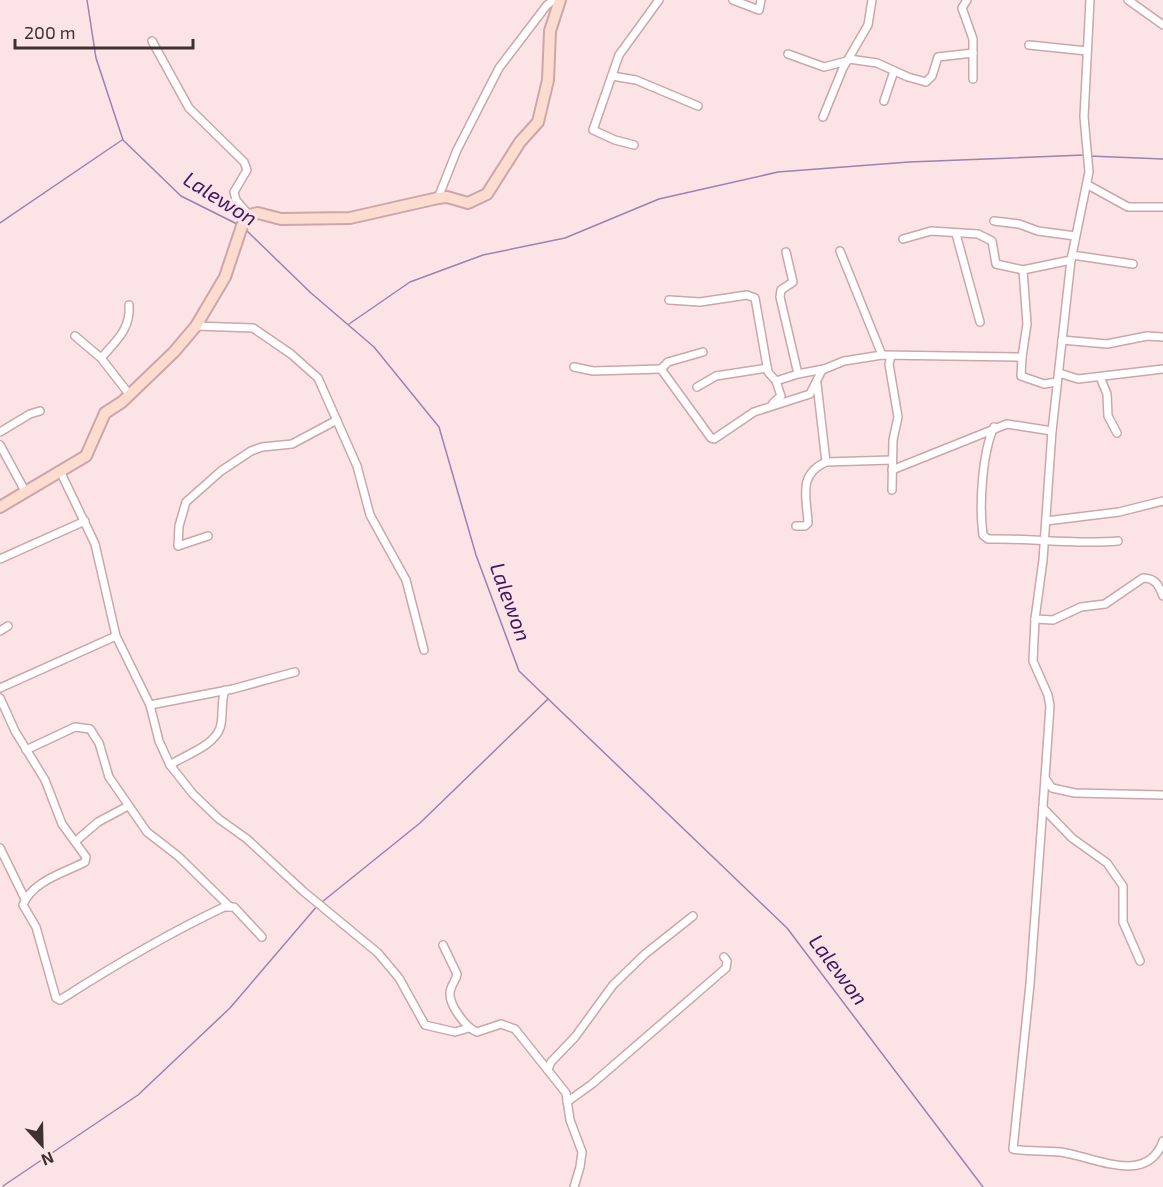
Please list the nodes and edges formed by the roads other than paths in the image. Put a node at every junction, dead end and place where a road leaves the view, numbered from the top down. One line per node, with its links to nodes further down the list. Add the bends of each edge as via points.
1 (554, 0): 25 (street, via 499,68 457,150)
2 (560, 0): 25 (street, via 550,31 548,80 538,123 520,142 487,194 468,203)
3 (659, 0): 18 (street, via 619,55)
4 (733, 0): 5 (street, via 759,10)
5 (761, 0)
6 (872, 0): 16 (street, via 868,25)
7 (967, 0): 14 (street, via 962,8 973,39)
8 (1090, 0): 13 (street)
9 (1128, 0): 10 (street)
10 (1163, 25)
11 (152, 41): 27 (street, via 189,108 244,162 247,170 234,192)
12 (1029, 45): 13 (street)
13 (1087, 51): 24 (street, via 1083,117)
14 (973, 53): 17 (street, via 938,57 926,82); 19 (street)
15 (788, 54): 16 (street, via 824,67)
16 (848, 60): 17 (street, via 876,63); 22 (street)
17 (894, 71): 20 (street)
18 (612, 76): 21 (street, via 636,80); 23 (street, via 592,130)
19 (973, 78)
20 (884, 101)
21 (698, 106)
22 (823, 117)
23 (634, 145)
24 (1088, 185): 26 (street, via 1128,207); 30 (street)
25 (438, 198): 27 (street, via 350,218 281,219 258,213)
26 (1163, 207)
27 (249, 215): 40 (street, via 225,277)
28 (994, 221): 30 (street)
29 (956, 234): 31 (street, via 931,231); 36 (street, via 988,237 996,264); 39 (street)
30 (1075, 236): 34 (street)
31 (903, 239)
32 (840, 251): 45 (street)
33 (786, 252): 55 (street, via 793,282 781,290 780,297)
34 (1071, 257): 35 (street); 36 (street); 43 (street)
35 (1133, 264)
36 (1023, 270): 47 (street, via 1027,324)
37 (669, 300): 50 (street, via 700,302 747,295 755,298)
38 (129, 305): 48 (street, via 126,330)
39 (980, 322)
40 (196, 326): 61 (street); 64 (street, via 259,330 318,378)
41 (75, 336): 48 (street)
42 (1163, 337): 43 (street, via 1107,344)
43 (1062, 340): 54 (street)
44 (703, 352): 51 (street, via 668,362)
45 (882, 355): 46 (street); 52 (street, via 844,361)
46 (891, 356): 47 (street); 70 (street, via 898,417)
47 (1022, 357): 59 (street, via 1021,376 1044,384)
48 (101, 358): 61 (street)
49 (574, 367): 51 (street, via 593,371)
50 (767, 368): 58 (street); 60 (street, via 716,376)
51 (661, 369): 62 (street, via 714,439 742,417)
52 (824, 369): 55 (street); 56 (street)
53 (1163, 369): 57 (street)
54 (1059, 373): 57 (street, via 1075,379); 59 (street)
55 (798, 374): 58 (street)
56 (817, 377): 62 (street, via 810,394); 71 (street)
57 (1100, 377): 68 (street, via 1107,394 1108,416)
58 (776, 381): 62 (street, via 781,396)
59 (1057, 382): 66 (street)
60 (697, 387)
61 (129, 394): 73 (street, via 105,413 86,456)
62 (770, 405)
63 (40, 411): 67 (street)
64 (337, 420): 81 (street, via 292,444 251,450 189,499 179,526 178,546); 90 (street, via 357,466 370,514 406,580)
65 (994, 427): 66 (street, via 1007,424); 72 (street); 82 (street, via 985,473 983,535 988,539)
66 (1052, 430): 79 (street)
67 (0, 432)
68 (1117, 433)
69 (0, 445): 75 (street)
70 (892, 460): 71 (street); 72 (street)
71 (826, 462): 80 (street, via 807,476 808,523)
72 (892, 470): 74 (street)
73 (60, 471): 75 (street); 78 (street)
74 (891, 490)
75 (26, 491): 77 (street)
76 (1163, 501): 79 (street, via 1119,512)
77 (0, 507)
78 (85, 521): 84 (street); 89 (street, via 100,559)
79 (1046, 521): 82 (street)
80 (796, 526)
81 (208, 536)
82 (1045, 539): 83 (street, via 1076,544); 86 (street)
83 (1118, 541)
84 (0, 559)
85 (1163, 596): 86 (street, via 1158,583 1143,579 1105,604 1081,606 1053,620)
86 (1035, 619): 98 (street, via 1033,661 1050,706)
87 (8, 626): 88 (street)
88 (0, 631)
89 (116, 636): 92 (street); 95 (street)
90 (424, 650)
91 (295, 672): 93 (street)
92 (0, 688)
93 (225, 690): 95 (street); 97 (street, via 220,704 220,729 211,742)
94 (0, 698): 96 (street)
95 (150, 705): 97 (street)
96 (26, 750): 100 (street, via 75,727 90,729 110,777); 102 (street, via 45,780 62,824)
97 (170, 765): 111 (street, via 219,819 378,953 399,978 425,1025 455,1032)
98 (1045, 778): 99 (street, via 1052,788 1075,793); 101 (street)
99 (1163, 795)
100 (128, 806): 102 (street, via 98,822); 105 (street, via 152,837 178,856)
101 (1043, 808): 110 (street, via 1072,838 1107,863 1123,886 1123,922); 114 (street, via 1013,1149 1060,1152 1118,1169 1136,1168 1153,1160)
102 (76, 841): 104 (street, via 86,854 85,862 40,884)
103 (0, 848): 104 (street)
104 (25, 899): 105 (street, via 23,905 36,927 56,998 60,1000 146,946 224,906)
105 (230, 907): 107 (street)
106 (693, 916): 112 (street, via 612,985)
107 (262, 937)
108 (443, 945): 111 (street, via 457,974 450,994)
109 (724, 957): 113 (street, via 726,968)
110 (1140, 961)
111 (469, 1028): 112 (street, via 477,1032 496,1024 510,1026)
112 (548, 1069): 113 (street, via 564,1088)
113 (567, 1102): 115 (street, via 582,1152)
114 (1163, 1141)
115 (573, 1187)

